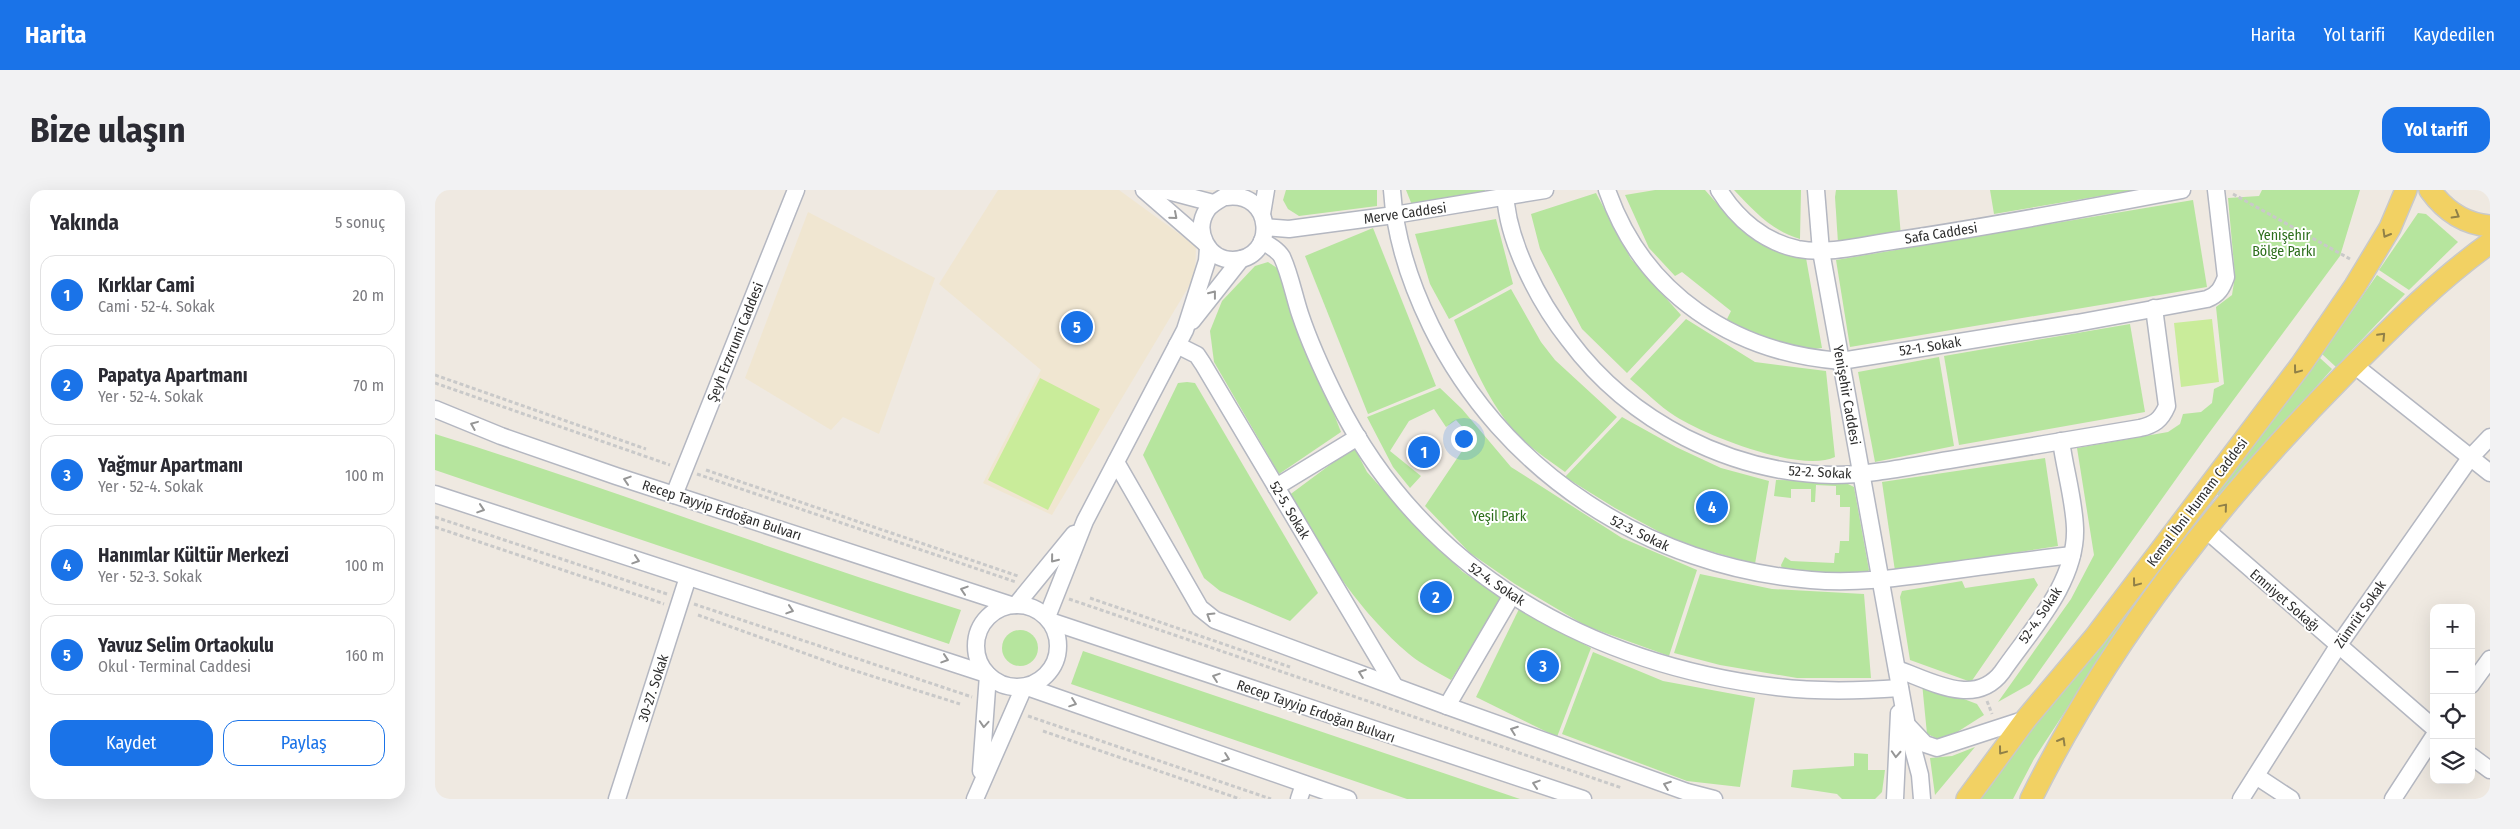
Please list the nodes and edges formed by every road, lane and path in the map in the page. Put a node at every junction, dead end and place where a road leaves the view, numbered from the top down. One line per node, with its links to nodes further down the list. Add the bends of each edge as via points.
1 (796, 190): 43 (street, Şeyh Erzrrumi Caddesi)
2 (1144, 190): 21 (street, one-way to 21)
3 (1164, 190): 16 (street)
4 (1266, 190): 19 (street)
5 (1392, 190): 17 (street, 52-3. Sokak)
6 (1545, 190): 15 (street, Merve Caddesi)
7 (1607, 190): 28 (street, 52-1. Sokak, via 1622,225 1650,268 1679,298 1705,318 1747,341 1770,349)
8 (1719, 190): 22 (street, Safa Caddesi, via 1739,217 1765,236 1796,248)
9 (1816, 190): 22 (street, Yenişehir Caddesi)
10 (2182, 190): 22 (street, Safa Caddesi, via 1958,231)
11 (2216, 190): 25 (street, 52-1. Sokak, via 2226,269 2222,287 2215,296 2207,299)
12 (2226, 190): 24 (path)
13 (2407, 190): 24 (main road, Kemal İbni Humam Caddesi, one-way to 24, via 2390,228)
14 (2430, 190): 18 (main road, one-way to 18, via 2447,210 2460,218)
15 (1505, 194): 17 (street, Merve Caddesi); 40 (street, 52-2. Sokak, via 1520,253 1555,320 1596,372 1639,410 1689,440 1745,461 1803,473)
16 (1224, 197): 19 (street, via 1244,198 1254,204); 21 (street, via 1202,222)
17 (1393, 215): 19 (street, Merve Caddesi, via 1289,229); 51 (street, 52-3. Sokak, via 1411,280 1456,370 1507,436 1569,492 1624,527 1669,548 1717,564 1806,580)
18 (2490, 226)
19 (1263, 227): 23 (street, via 1257,249); 32 (street, 52-4. Sokak, via 1282,257 1322,370)
20 (2490, 243): 29 (main road, Kemal İbni Humam Caddesi, one-way to 20, via 2409,308)
21 (1206, 245): 23 (street, via 1223,258); 26 (street, via 1207,261)
22 (1821, 251): 28 (street, Yenişehir Caddesi)
23 (1241, 259): 26 (street, one-way to 23)
24 (2366, 268): 71 (main road, Kemal İbni Humam Caddesi, one-way to 71, via 2301,365 2095,637)
25 (2154, 308): 28 (street, 52-1. Sokak); 34 (street, 52-2. Sokak, via 2167,406 2164,414 2150,426)
26 (1185, 330): 27 (street)
27 (1177, 345): 37 (street); 41 (street, 52-5. Sokak, via 1197,355)
28 (1841, 360): 40 (street, Yenişehir Caddesi)
29 (2354, 365): 36 (street); 47 (main road, Kemal İbni Humam Caddesi, one-way to 29, via 2304,416)
30 (435, 375): 35 (path)
31 (435, 409): 43 (street, Recep Tayyip Erdoğan Bulvarı, one-way to 31, via 501,436)
32 (1358, 437): 41 (street); 52 (street, 52-4. Sokak, via 1422,520 1472,569)
33 (2490, 437): 36 (street, Zümrüt Sokak)
34 (2061, 442): 40 (street, 52-2. Sokak); 48 (street, 52-4. Sokak, via 2075,528)
35 (646, 449)
36 (2470, 458): 39 (street); 58 (street, Zümrüt Sokak)
37 (1116, 462): 45 (street); 63 (street, one-way to 37, via 1208,615 1200,608)
38 (706, 470): 49 (path)
39 (2490, 473)
40 (1861, 474): 51 (street, Yenişehir Caddesi)
41 (1276, 488): 63 (street, 52-5. Sokak)
42 (435, 494): 50 (street, one-way to 50)
43 (674, 495): 55 (street, Recep Tayyip Erdoğan Bulvarı, one-way to 43)
44 (435, 517): 53 (path)
45 (1085, 521): 55 (street, one-way to 55); 57 (street)
46 (435, 527): 54 (path)
47 (2205, 529): 58 (street, Emniyet Sokağı); 92 (main road, Kemal İbni Humam Caddesi, one-way to 47, via 2126,634)
48 (2072, 555): 51 (street, 52-3. Sokak); 66 (street, 52-4. Sokak, via 2056,594 1997,679)
49 (1019, 576)
50 (688, 577): 53 (street, 30-27. Sokak); 61 (street, one-way to 61)
51 (1881, 580): 60 (street, Yenişehir Caddesi)
52 (1512, 595): 65 (street, 52-4. Sokak, via 1613,646 1698,673 1738,682 1797,689); 69 (street)
53 (681, 600): 67 (path); 82 (street, 30-27. Sokak)
54 (664, 604)
55 (1013, 605): 57 (street, via 1030,606); 61 (street, via 992,613 978,633 977,658)
56 (698, 615): 68 (path, via 840,666)
57 (1049, 619): 64 (street, via 1058,639 1057,659 1046,676); 87 (street, Recep Tayyip Erdoğan Bulvarı, one-way to 57)
58 (2338, 646): 72 (street, Emniyet Sokağı); 79 (street, Zümrüt Sokak)
59 (2490, 659): 62 (street)
60 (1897, 669): 65 (street, Yenişehir Caddesi); 66 (street, via 1954,689)
61 (987, 675): 64 (street, via 1004,686); 67 (street)
62 (2475, 680)
63 (1394, 685): 69 (street)
64 (1026, 687): 70 (street); 81 (street, one-way to 81)
65 (1900, 688): 73 (street, Yenişehir Caddesi); 89 (street, Yenişehir Caddesi, one-way to 89)
66 (1982, 689): 74 (path)
67 (986, 701): 80 (street, one-way to 80)
68 (960, 704)
69 (1447, 706): 88 (street, one-way to 69)
70 (1013, 710): 80 (street); 85 (path)
71 (2026, 719): 74 (street); 91 (main road, Kemal İbni Humam Caddesi, one-way to 91)
72 (2430, 725)
73 (1907, 726): 74 (street, via 1925,744 1937,748); 90 (street, Yenişehir Caddesi, via 1920,775)
74 (1998, 728)
75 (1043, 731): 84 (path)
76 (2432, 739): 95 (street)
77 (2475, 759): 78 (street)
78 (2490, 770)
79 (2255, 776): 93 (street, Zümrüt Sokak); 94 (street)
80 (981, 781): 83 (street)
81 (1301, 792): 86 (street)
82 (617, 799)
83 (975, 799)
84 (1240, 799)
85 (1271, 799)
86 (1348, 799)
87 (1583, 799)
88 (1714, 799)
89 (1895, 799)
90 (1922, 799)
91 (1967, 799)
92 (2031, 799)
93 (2241, 799)
94 (2291, 799)
95 (2393, 799)

